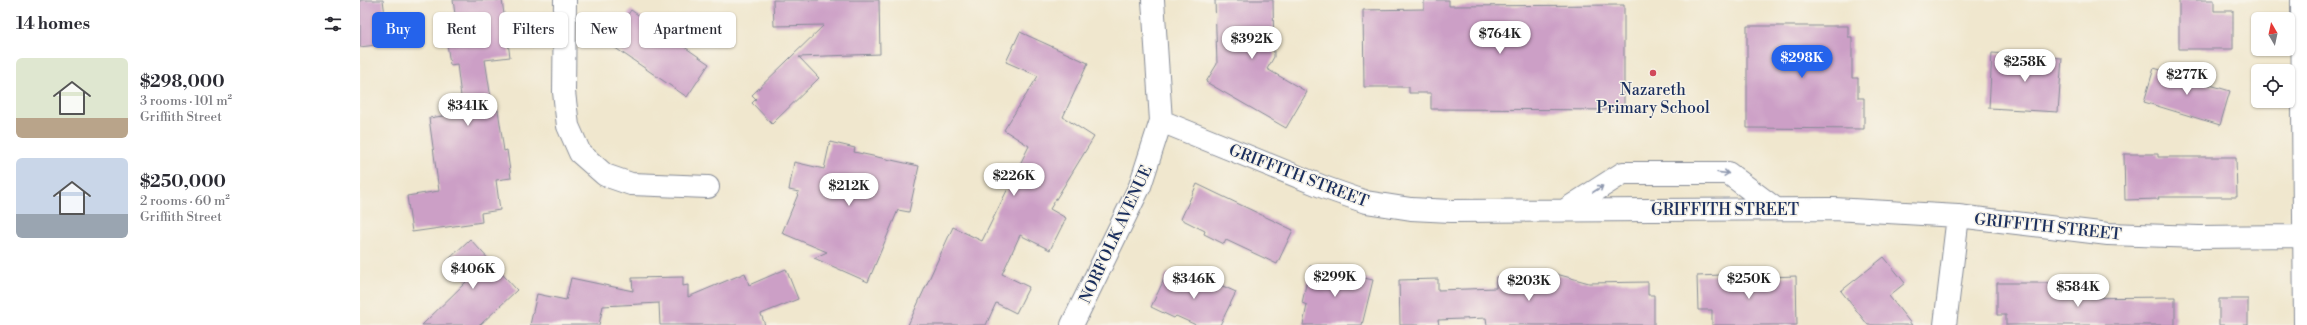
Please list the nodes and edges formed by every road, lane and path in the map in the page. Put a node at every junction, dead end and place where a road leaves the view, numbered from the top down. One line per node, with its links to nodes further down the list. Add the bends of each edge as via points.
1 (565, 0): 5 (street, via 564,92 568,126 580,153 605,176 631,184)
2 (1153, 0): 4 (street, NORFOLK AVENUE)
3 (2302, 0): 9 (street)
4 (1161, 121): 7 (street, GRIFFITH STREET, via 1366,202 1410,209); 11 (street, NORFOLK AVENUE, via 1140,186)
5 (708, 188)
6 (1776, 209): 7 (street, GRIFFITH STREET); 7 (street, one-way to 6, via 1623,173 1728,173); 8 (street, GRIFFITH STREET, via 1834,209)
7 (1565, 210)
8 (1958, 216): 9 (street, GRIFFITH STREET, via 2108,234 2199,237); 12 (street)
9 (2304, 236): 10 (street)
10 (2306, 315)
11 (1072, 325)
12 (1945, 325)

